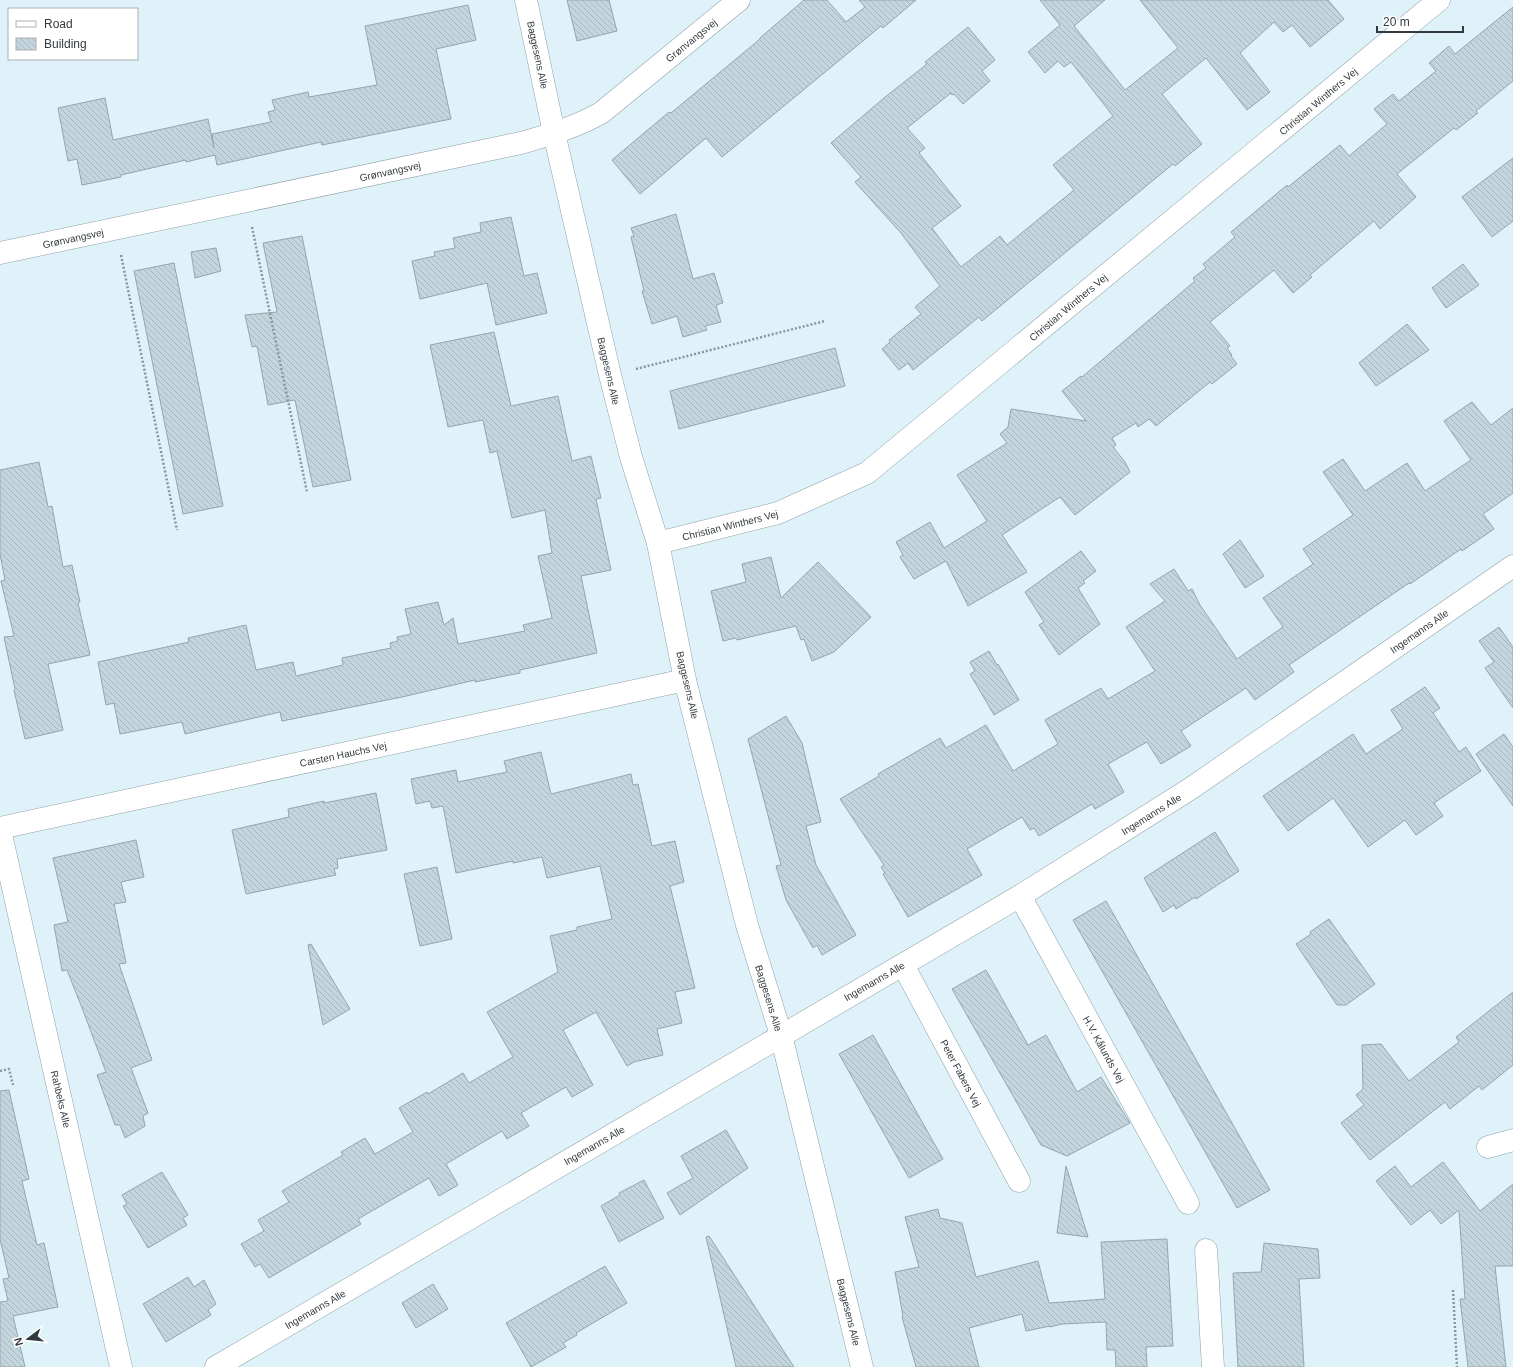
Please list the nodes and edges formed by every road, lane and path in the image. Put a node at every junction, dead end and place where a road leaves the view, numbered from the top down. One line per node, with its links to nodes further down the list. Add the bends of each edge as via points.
1 (526, 0): 4 (street, Baggesens Alle)
2 (739, 0): 4 (street, Grønvangsvej, via 601,114)
3 (1439, 0): 12 (street, Christian Winthers Vej, via 867,474 778,513)
4 (554, 133): 5 (street, Grønvangsvej, via 521,143); 9 (street, Baggesens Alle)
5 (247, 201): 6 (street, Grønvangsvej); 10 (path)
6 (116, 229): 7 (street, Grønvangsvej); 11 (path)
7 (0, 253)
8 (826, 321): 9 (path)
9 (610, 375): 12 (street, Baggesens Alle, via 631,457)
10 (307, 492)
11 (177, 530)
12 (658, 543): 14 (street, Baggesens Alle)
13 (1513, 566): 16 (street, Ingemanns Alle, via 1190,789)
14 (686, 680): 15 (street, Carsten Hauchs Vej); 18 (street, Baggesens Alle, via 747,925)
15 (0, 829): 27 (street, Rahbeks Alle)
16 (1020, 896): 17 (street, Ingemanns Alle); 24 (street, H.V. Kålunds Vej)
17 (903, 965): 18 (street, Ingemanns Alle); 23 (street, Peter Fabers Vej)
18 (781, 1035): 28 (street, Ingemanns Alle); 29 (street, Baggesens Alle)
19 (0, 1071): 20 (path, via 9,1069)
20 (13, 1085)
21 (1513, 1140): 22 (street)
22 (1488, 1147)
23 (1020, 1181)
24 (1188, 1203)
25 (1206, 1250): 30 (street)
26 (1453, 1290): 31 (path)
27 (121, 1367)
28 (216, 1367)
29 (862, 1367)
30 (1213, 1367)
31 (1457, 1367)

